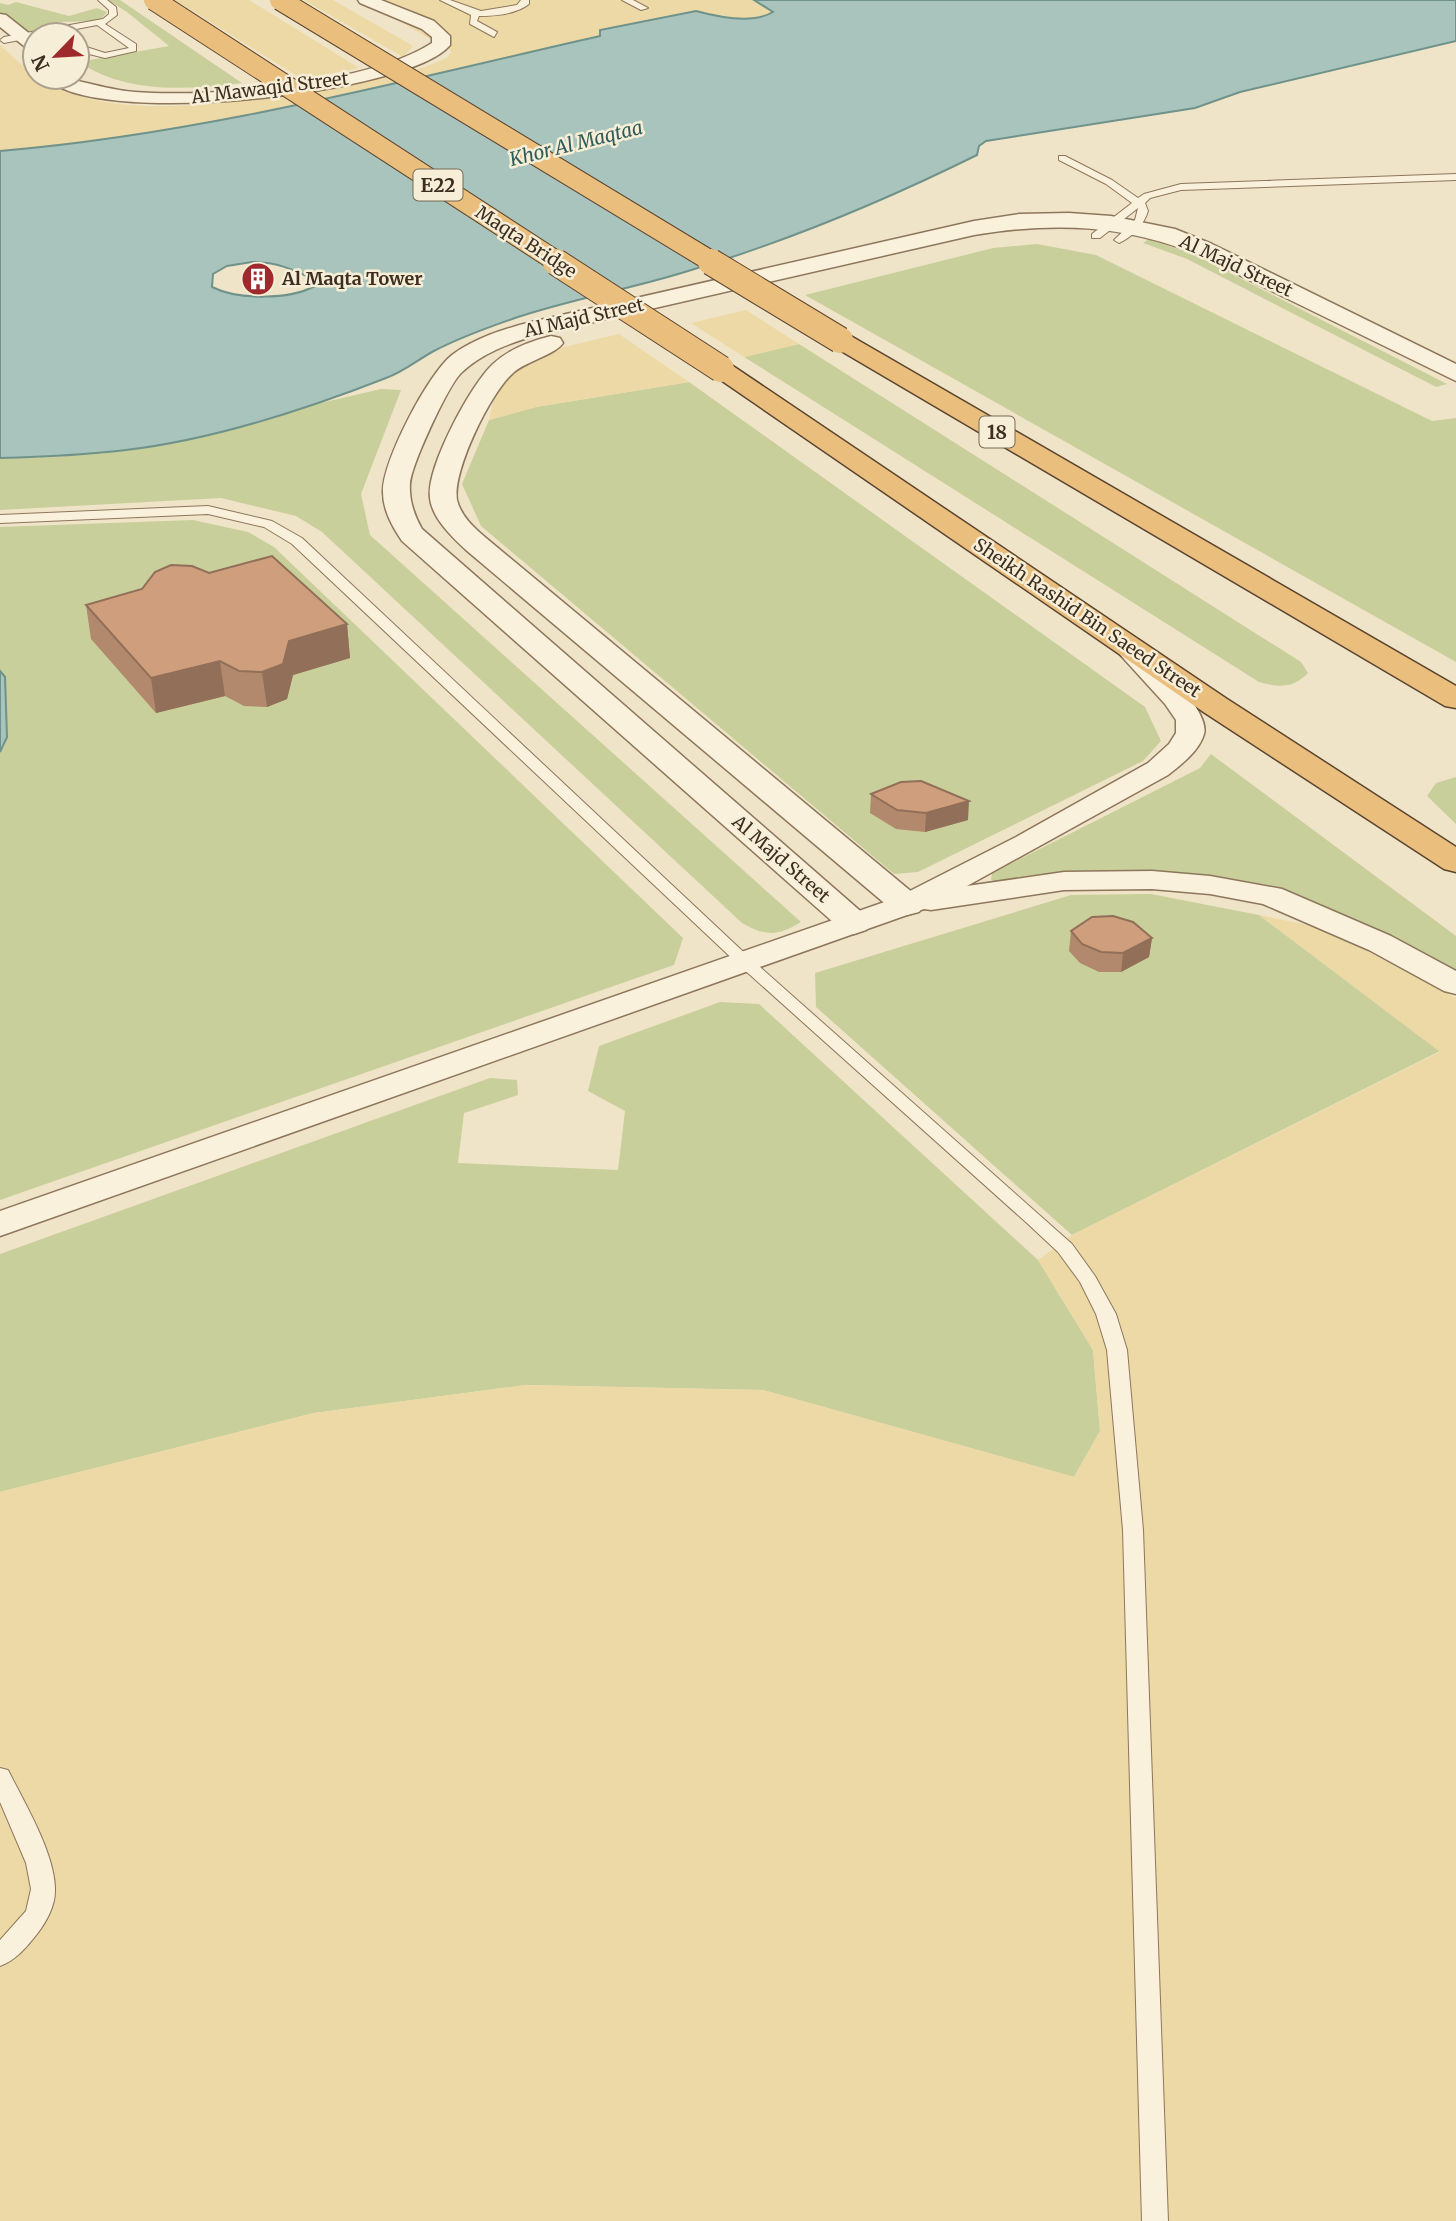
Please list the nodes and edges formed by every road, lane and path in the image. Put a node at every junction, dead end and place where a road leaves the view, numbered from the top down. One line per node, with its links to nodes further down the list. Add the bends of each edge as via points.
1 (102, 0): 12 (lane, via 114,12)
2 (154, 0): 26 (highway, Maqta Bridge / E22, bridge)
3 (280, 0): 31 (highway, 18, bridge, via 840,340)
4 (346, 0): 20 (street, via 413,31 417,44)
5 (366, 0): 20 (street, via 428,25 441,36 441,45 433,54)
6 (444, 0): 10 (lane)
7 (525, 0): 10 (lane, via 520,7)
8 (626, 0): 9 (lane)
9 (644, 8)
10 (475, 14): 15 (lane, via 472,22)
11 (0, 19): 14 (street)
12 (100, 24): 13 (lane); 19 (lane, via 134,48)
13 (91, 26)
14 (21, 31)
15 (494, 34)
16 (2, 38): 17 (lane); 18 (street)
17 (21, 38)
18 (21, 52)
19 (91, 54)
20 (398, 64): 21 (street, Al Mawaqid Street, via 198,92 128,89); 22 (street, Al Mawaqid Street, via 372,74 202,99)
21 (91, 79)
22 (91, 91)
23 (1062, 158): 25 (lane, via 1109,182)
24 (1456, 177): 25 (lane, via 1201,184 1153,193)
25 (1120, 226): 27 (street, Al Majd Street, via 1187,241); 28 (street, Al Majd Street, via 1161,252); 35 (street, Al Majd Street, via 996,239 534,350 491,379 443,481 446,507 462,533); 36 (street, Al Majd Street, via 1044,220 996,224 510,335 475,350 450,369 398,472 398,510 424,548)
26 (721, 369): 30 (highway, Sheikh Rashid Bin Saeed Street)
27 (1456, 374)
28 (1456, 399)
29 (0, 519): 37 (lane, via 208,510 268,524 298,541)
30 (1121, 641): 32 (highway, Sheikh Rashid Bin Saeed Street); 35 (street, via 1190,720 1190,733 1181,749 1158,769)
31 (1456, 699)
32 (1216, 706): 33 (highway, Sheikh Rashid Bin Saeed Street); 34 (highway)
33 (1456, 862)
34 (1456, 889)
35 (907, 905): 36 (street); 38 (street, via 1064,881 1210,885 1270,896 1380,943)
36 (854, 923): 37 (street)
37 (745, 962): 39 (street); 42 (lane, via 1065,1248 1106,1314 1117,1350 1133,1530)
38 (1456, 984)
39 (0, 1224)
40 (0, 1777): 41 (lane, via 39,1868 43,1890 37,1914 22,1938)
41 (0, 1955)
42 (1155, 2221)

